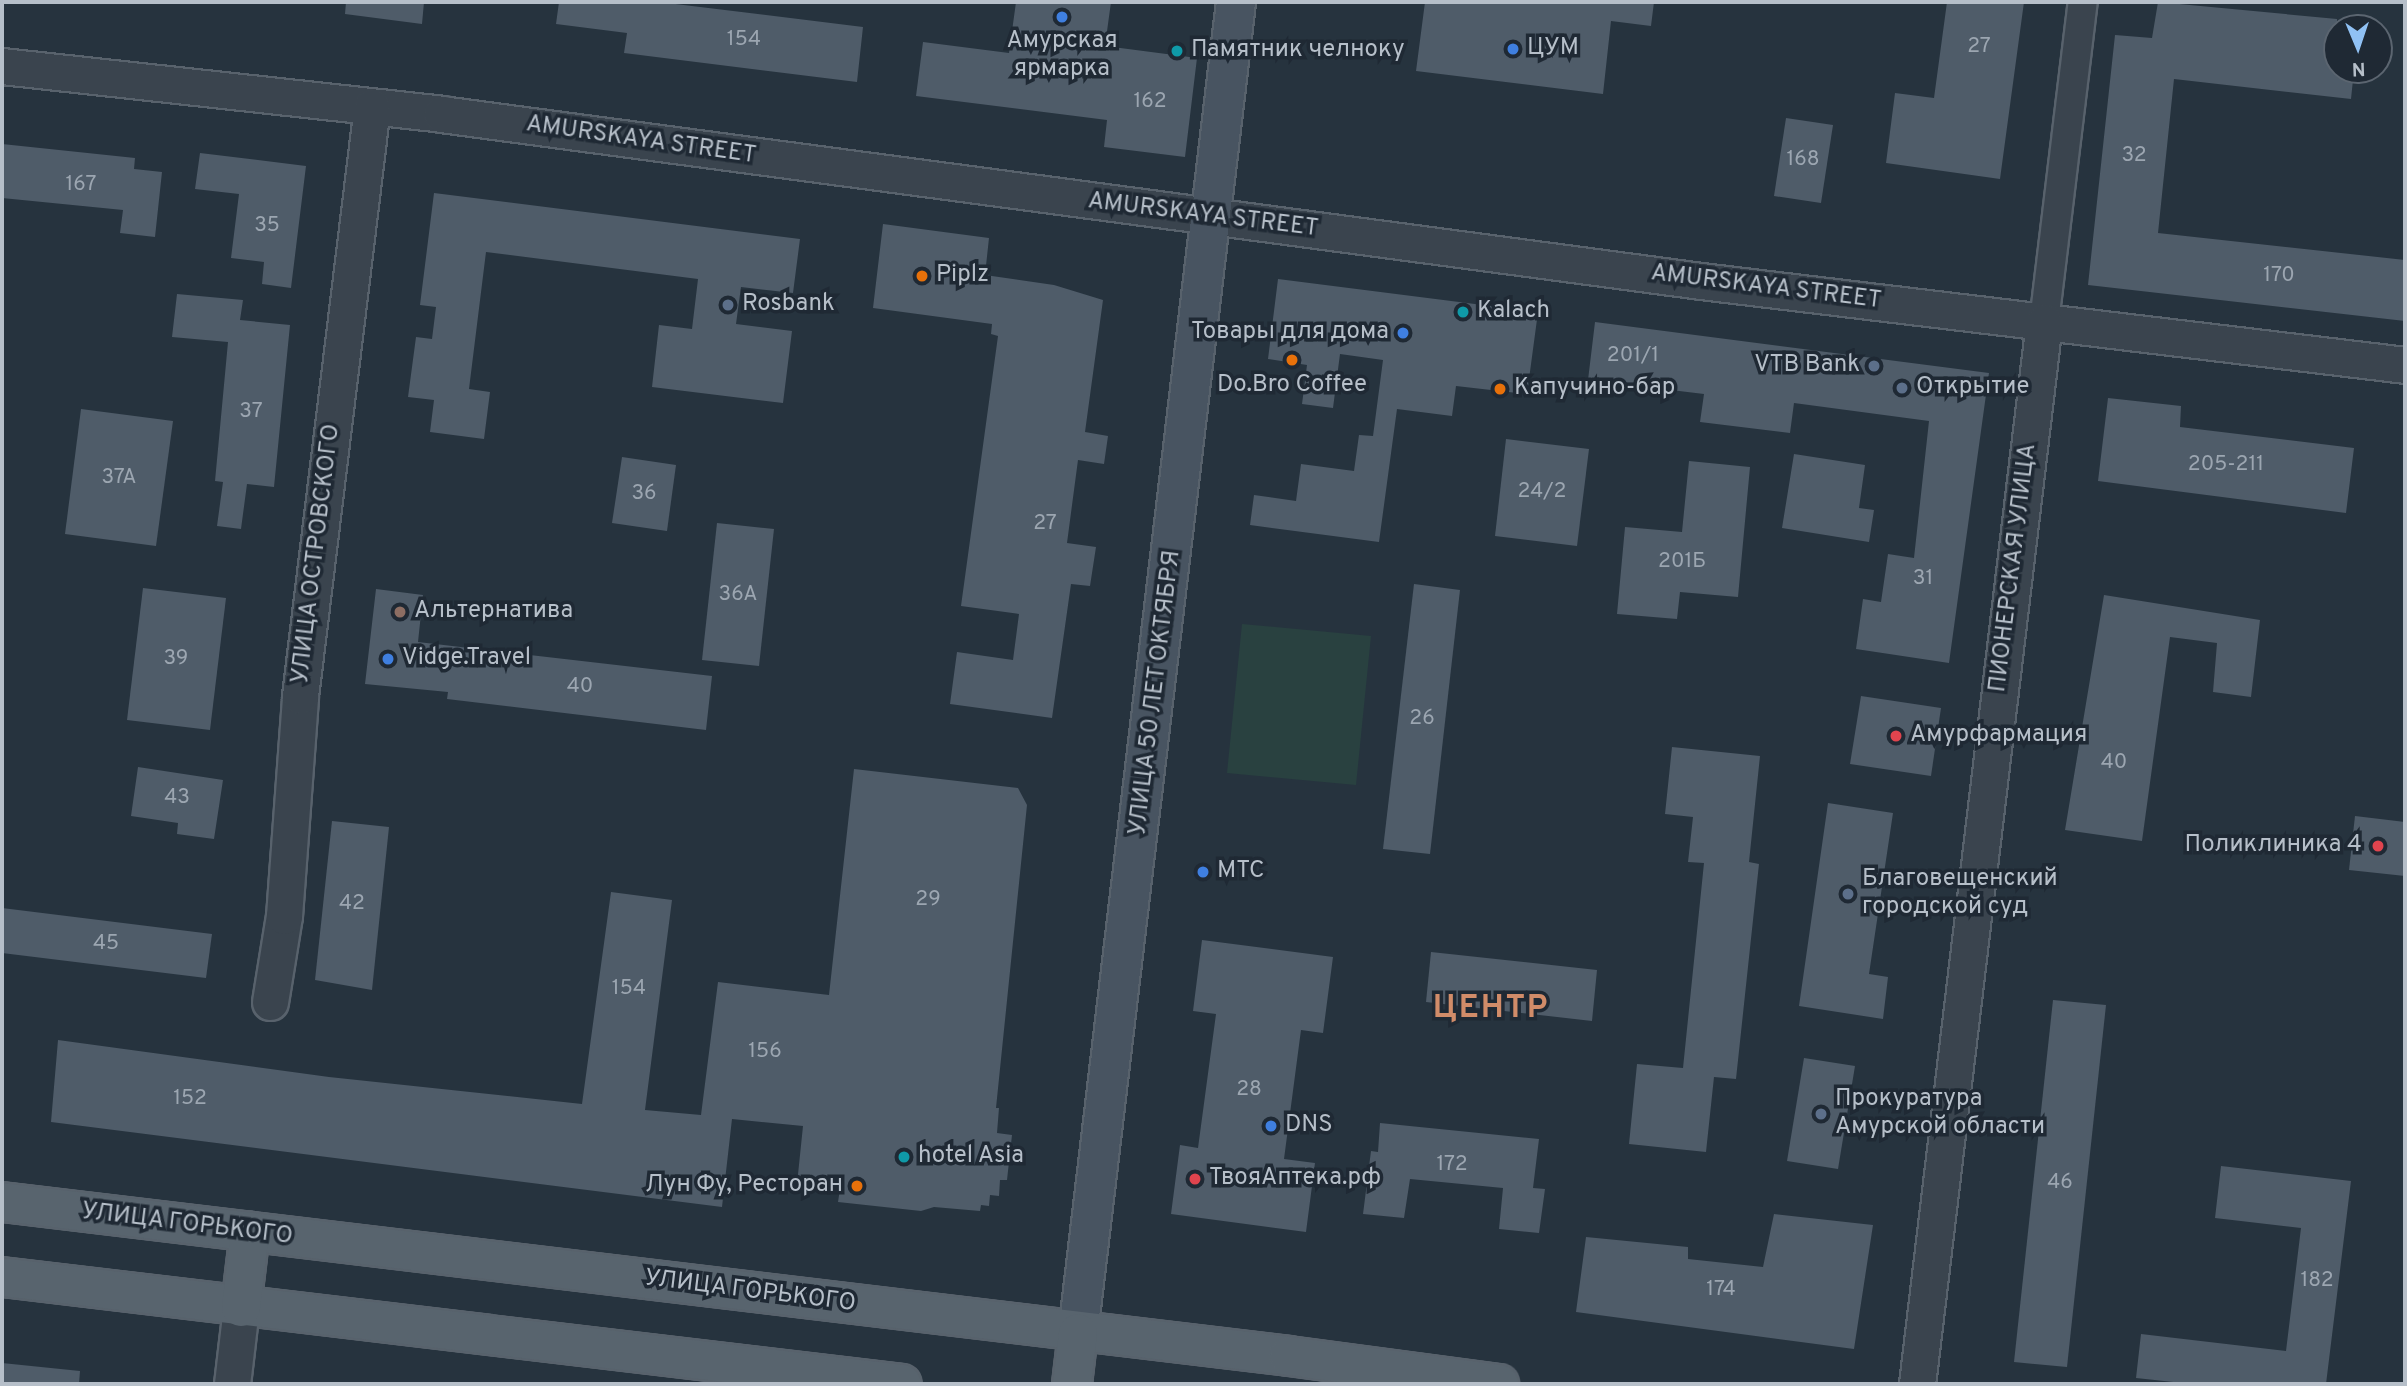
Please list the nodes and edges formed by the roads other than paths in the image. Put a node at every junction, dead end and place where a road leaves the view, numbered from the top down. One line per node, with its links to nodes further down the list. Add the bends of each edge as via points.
1 (1237, 2): 5 (main road, УЛИЦА 50 ЛЕТ ОКТЯБРЯ)
2 (2083, 2): 6 (street, ПИОНЕРСКАЯ УЛИЦА)
3 (2, 66): 4 (street, AMURSKAYA STREET)
4 (372, 106): 5 (street, AMURSKAYA STREET); 8 (street, УЛИЦА ОСТРОВСКОГО, via 300,696 284,916)
5 (1210, 217): 6 (street, AMURSKAYA STREET); 13 (main road, УЛИЦА 50 ЛЕТ ОКТЯБРЯ)
6 (2044, 322): 7 (street, AMURSKAYA STREET); 18 (street, ПИОНЕРСКАЯ УЛИЦА)
7 (2405, 366)
8 (270, 1002)
9 (2, 1202): 10 (main road, УЛИЦА ГОРЬКОГО)
10 (250, 1232): 12 (main road); 13 (main road, УЛИЦА ГОРЬКОГО)
11 (2, 1277): 12 (main road)
12 (241, 1307): 14 (street); 15 (main road)
13 (1078, 1333): 16 (main road, УЛИЦА 50 ЛЕТ ОКТЯБРЯ); 17 (main road, УЛИЦА ГОРЬКОГО)
14 (232, 1384)
15 (902, 1384)
16 (1072, 1384)
17 (1499, 1384)
18 (1917, 1384)

